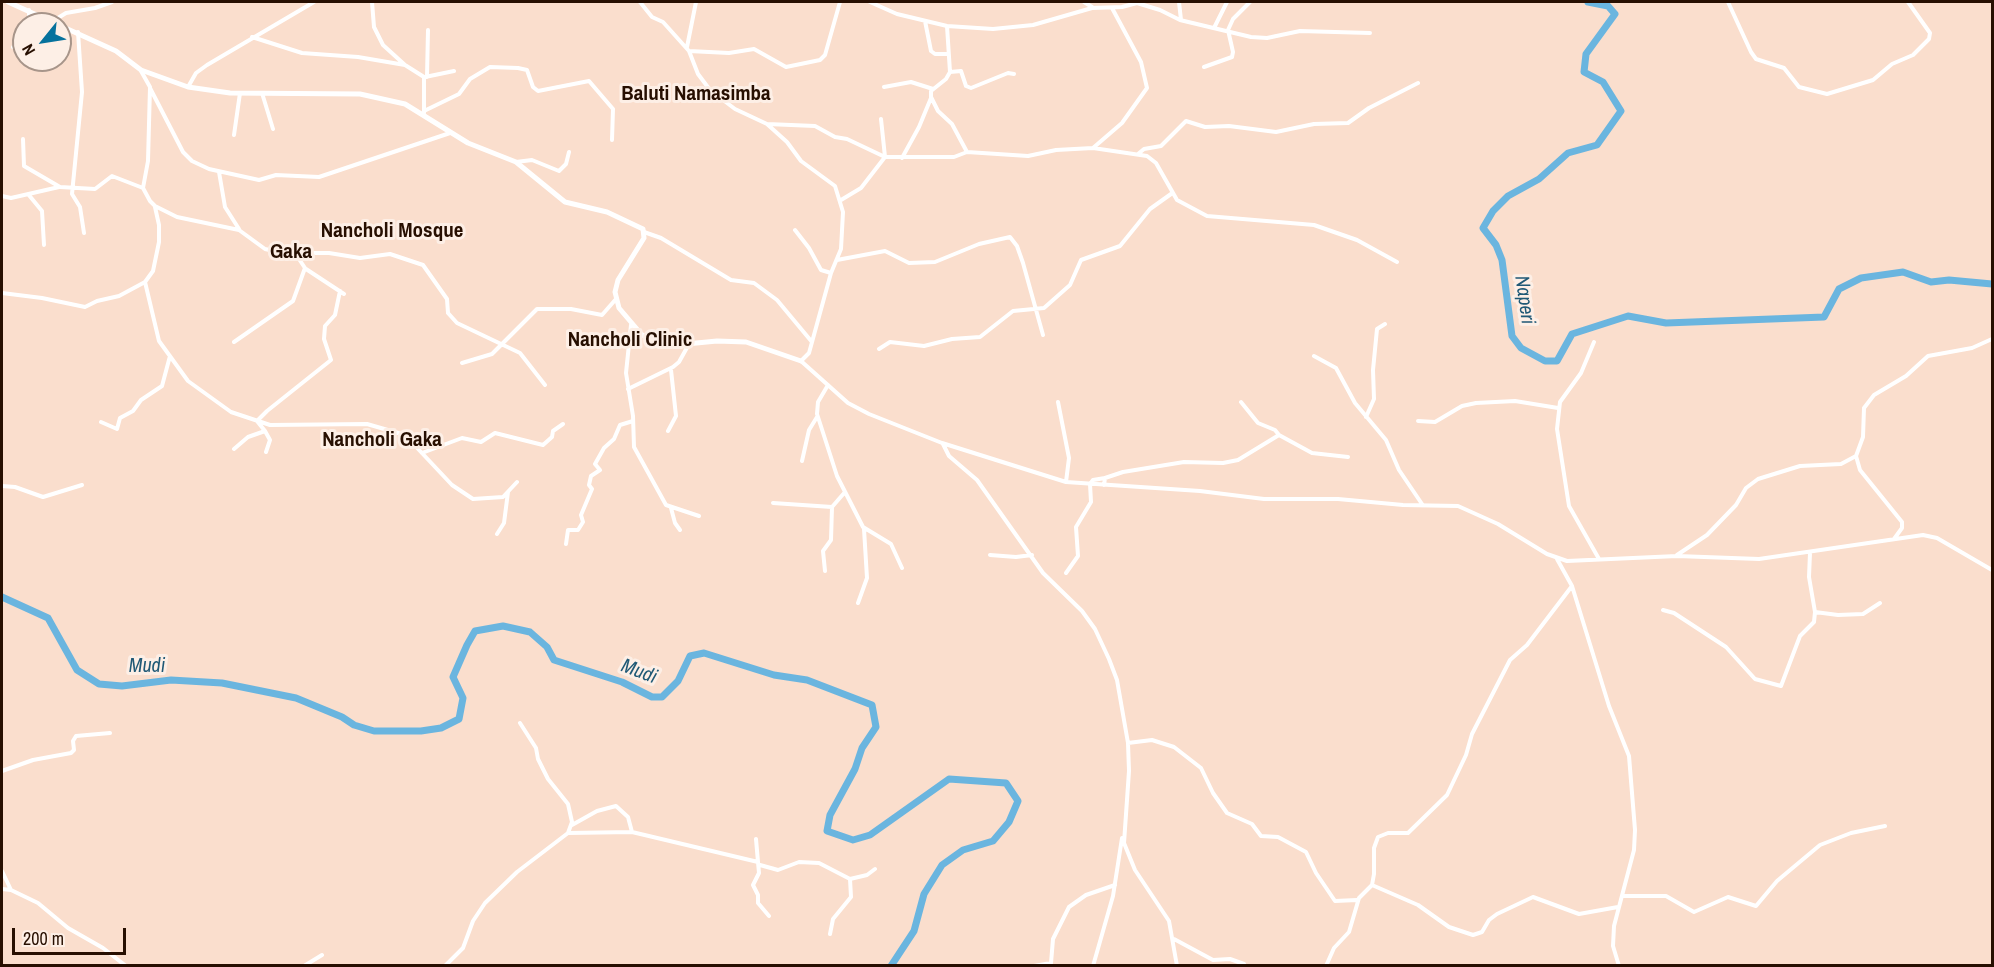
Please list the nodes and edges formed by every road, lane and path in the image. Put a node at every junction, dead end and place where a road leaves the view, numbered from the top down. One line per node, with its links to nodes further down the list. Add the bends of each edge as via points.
1 (8, 2): 17 (street)
2 (112, 2): 19 (street)
3 (314, 2): 29 (street)
4 (372, 2): 32 (street, via 377,35)
5 (640, 2): 30 (street)
6 (696, 2): 30 (street)
7 (840, 2): 30 (street, via 825,55 820,60 786,67 754,49 729,53)
8 (870, 2): 21 (street)
9 (1084, 2): 15 (street)
10 (1179, 2): 20 (street)
11 (1227, 2): 23 (street)
12 (1250, 2): 26 (street)
13 (1728, 2): 14 (street, via 1756,59 1784,68 1799,87 1827,94 1873,80 1929,39 1930,33)
14 (1908, 2)
15 (1092, 8): 16 (street); 22 (street, via 1033,25 993,29)
16 (1112, 8): 20 (street, via 1137,3); 55 (street, via 1141,62 1147,88 1122,123)
17 (29, 10): 18 (street)
18 (33, 12)
19 (72, 12)
20 (1181, 20): 23 (street)
21 (925, 21): 22 (street); 31 (street, via 931,51)
22 (947, 26): 31 (street)
23 (1214, 28): 26 (street)
24 (72, 29): 27 (street)
25 (428, 30): 38 (street)
26 (1228, 30): 28 (street, via 1261,38 1300,31); 33 (street, via 1232,57)
27 (78, 32): 34 (street, via 116,51); 65 (street, via 82,92)
28 (1370, 33)
29 (252, 37): 32 (street, via 302,52); 41 (street, via 196,73)
30 (688, 50): 49 (street, via 710,90 735,109)
31 (948, 54): 36 (street)
32 (405, 65): 38 (street)
33 (1204, 67)
34 (141, 70): 40 (street); 41 (street)
35 (454, 70): 38 (street)
36 (950, 72): 37 (street, via 961,71 965,84 971,88); 43 (street)
37 (1014, 74)
38 (425, 77): 47 (street)
39 (1418, 83): 58 (street, via 1348,123 1314,124 1276,132 1205,127 1186,121 1161,146)
40 (150, 87): 62 (street, via 187,157); 64 (street, via 148,161)
41 (188, 87): 44 (street)
42 (884, 87): 43 (street, via 911,82)
43 (933, 89): 46 (street)
44 (240, 93): 45 (street); 52 (street)
45 (262, 93): 47 (street, via 360,94); 50 (street)
46 (931, 97): 57 (street); 60 (street)
47 (424, 112): 51 (street); 54 (street, via 459,94 470,79 490,67 518,68 527,70 538,91 589,81 614,112)
48 (881, 119): 59 (street)
49 (767, 124): 59 (street, via 815,126); 69 (street, via 788,142 801,161 829,180)
50 (273, 129)
51 (450, 133): 61 (street); 62 (street, via 319,177 276,175 259,180)
52 (234, 135)
53 (23, 139): 63 (street, via 24,166)
54 (612, 140)
55 (1093, 148): 57 (street, via 1028,156); 58 (street)
56 (569, 152): 61 (street, via 559,171 527,159)
57 (967, 152): 60 (street, via 954,157)
58 (1137, 154): 67 (street, via 1156,163)
59 (885, 158): 60 (street); 69 (street, via 861,188)
60 (902, 158)
61 (516, 162): 73 (street, via 565,202 607,212)
62 (218, 172): 71 (street, via 225,207)
63 (60, 187): 65 (street); 66 (street)
64 (143, 188): 65 (street, via 110,176 99,188); 70 (street)
65 (73, 189): 74 (street)
66 (28, 194): 68 (street); 75 (street, via 42,211)
67 (1172, 194): 78 (street, via 1208,216 1314,225 1357,240); 84 (street, via 1150,209 1120,246 1081,260 1070,285 1044,308)
68 (2, 196)
69 (841, 200): 77 (street, via 843,238)
70 (155, 206): 71 (street, via 183,219); 81 (street, via 159,242 153,272)
71 (239, 230): 76 (street, via 265,249)
72 (795, 230): 80 (street, via 822,270)
73 (644, 232): 83 (street, via 618,280); 91 (street, via 661,238 715,273 754,283 777,300)
74 (84, 233)
75 (44, 245)
76 (291, 254): 79 (street); 93 (street, via 329,253 360,258 390,254 420,264 448,300 449,315 460,325)
77 (837, 260): 80 (street); 84 (street, via 885,251 909,263 935,262 978,244 1010,237 1023,263)
78 (1397, 262)
79 (305, 268): 89 (street, via 293,301); 110 (street, via 342,292 335,315 325,326 324,339 331,360)
80 (831, 273): 91 (street)
81 (145, 282): 82 (street, via 85,307); 95 (street, via 156,332)
82 (2, 293)
83 (616, 299): 86 (street); 93 (street, via 602,315 571,309 537,309)
84 (1035, 309): 87 (street); 94 (street, via 1013,311 980,337 924,346 890,342)
85 (1385, 324): 107 (street, via 1377,329 1374,399)
86 (630, 325): 92 (street, via 649,338); 102 (street)
87 (1043, 335)
88 (1992, 339): 120 (street, via 1972,348 1928,356 1906,376 1876,393 1864,408 1863,437)
89 (234, 342)
90 (1594, 342): 105 (street, via 1581,373)
91 (813, 343): 97 (street)
92 (688, 344): 97 (street, via 746,342); 99 (street)
93 (500, 345): 98 (street, via 492,354); 100 (street, via 523,355)
94 (879, 349)
95 (170, 356): 109 (street, via 162,386 120,418 117,429); 110 (street, via 195,387 231,412)
96 (1314, 356): 107 (street, via 1336,368)
97 (801, 361): 101 (street)
98 (462, 363)
99 (671, 369): 102 (street); 114 (street, via 676,416)
100 (545, 385)
101 (828, 385): 106 (street, via 818,402); 116 (street, via 855,408)
102 (628, 389): 111 (street)
103 (1058, 402): 125 (street, via 1069,458)
104 (1241, 402): 115 (street, via 1258,423)
105 (1558, 408): 108 (street, via 1515,401 1476,403 1462,406 1436,422); 147 (street, via 1557,429 1569,506)
106 (817, 417): 122 (street, via 809,430); 131 (street)
107 (1366, 417): 133 (street, via 1386,440 1399,470)
108 (1418, 421)
109 (101, 422)
110 (257, 422): 113 (street); 119 (street, via 372,425 405,435)
111 (633, 422): 135 (street, via 634,447 658,495); 141 (street, via 620,425 595,464 600,470 591,476 592,489 583,522 578,530 568,530)
112 (562, 424): 119 (street, via 543,445 495,432 480,442 462,438)
113 (265, 431): 117 (street, via 248,437); 118 (street, via 270,440)
114 (668, 431)
115 (1279, 435): 121 (street, via 1312,453); 123 (street, via 1238,460 1167,464)
116 (942, 443): 125 (street); 144 (street, via 950,456 977,480)
117 (234, 449)
118 (266, 452)
119 (422, 453): 130 (street, via 452,485 472,499 501,498)
120 (1856, 456): 140 (street, via 1860,470 1902,522); 145 (street, via 1841,464 1800,466 1758,479 1707,535)
121 (1348, 457)
122 (802, 461)
123 (1105, 478): 126 (street); 128 (street)
124 (517, 482): 130 (street)
125 (1066, 482): 126 (street)
126 (1090, 484): 128 (street); 151 (street, via 1091,502 1076,527 1078,556)
127 (82, 485): 129 (street, via 43,497)
128 (1104, 485): 133 (street, via 1200,490 1264,499)
129 (2, 486)
130 (508, 492): 139 (street, via 504,523)
131 (845, 492): 134 (street); 137 (street)
132 (773, 503): 134 (street)
133 (1422, 504): 146 (street, via 1446,504 1469,510)
134 (832, 507): 150 (street, via 831,540 823,551)
135 (671, 508): 136 (street); 138 (street)
136 (699, 516)
137 (864, 529): 148 (street, via 891,544); 153 (street, via 867,578)
138 (680, 530)
139 (497, 534)
140 (1893, 540): 142 (street); 149 (street, via 1932,536)
141 (566, 544)
142 (1810, 553): 145 (street, via 1759,559); 156 (street, via 1809,577)
143 (990, 555): 144 (street)
144 (1032, 555): 159 (street, via 1043,573 1095,629 1117,680)
145 (1677, 556): 147 (street)
146 (1557, 558): 147 (street); 152 (street)
147 (1599, 560)
148 (902, 568)
149 (1992, 570)
150 (825, 571)
151 (1066, 573)
152 (1572, 586): 172 (street, via 1510,660 1472,734 1448,795 1408,832 1378,837); 175 (street, via 1609,706 1629,756 1635,830)
153 (858, 603)
154 (1880, 603): 156 (street, via 1863,614)
155 (1663, 610): 156 (street, via 1726,647 1755,679 1781,686 1800,636 1814,622)
156 (1815, 612)
157 (520, 723): 161 (street, via 536,748 548,779 568,804)
158 (110, 734): 160 (street, via 76,736 71,753)
159 (1128, 743): 165 (street); 176 (street, via 1152,740 1174,747 1201,768 1227,813 1252,824 1261,836 1278,837 1306,852 1335,901)
160 (2, 771)
161 (572, 825): 163 (street, via 616,806 626,813); 164 (street)
162 (1885, 826): 175 (street, via 1820,845 1777,881 1756,906 1728,897 1694,912 1666,896)
163 (632, 832): 164 (street); 167 (street)
164 (568, 833): 185 (street, via 517,872 485,903 472,921 463,948)
165 (1123, 833): 171 (street); 180 (street, via 1126,852 1169,921)
166 (756, 839): 167 (street)
167 (759, 864): 170 (street, via 778,870 799,862 819,863); 178 (street, via 753,885 758,903)
168 (875, 868): 170 (street, via 867,875)
169 (2, 871): 174 (street)
170 (850, 879): 179 (street, via 850,897 833,919)
171 (1115, 885): 186 (street, via 1086,895 1069,907 1053,939 1051,963); 187 (street)
172 (1371, 885): 176 (street); 177 (street, via 1418,905 1449,927 1473,934 1482,932 1497,914 1533,897 1580,914)
173 (2, 889): 174 (street)
174 (11, 890): 183 (street, via 38,903)
175 (1622, 896): 177 (street)
176 (1357, 900): 189 (street, via 1348,932 1334,948)
177 (1618, 907): 190 (street, via 1613,946)
178 (769, 916)
179 (830, 934)
180 (1174, 939): 182 (street, via 1213,960 1230,959); 188 (street)
181 (322, 956): 184 (street)
182 (1244, 964)
183 (126, 966)
184 (304, 966)
185 (445, 966)
186 (1034, 966)
187 (1093, 966)
188 (1177, 966)
189 (1326, 966)
190 (1618, 966)

